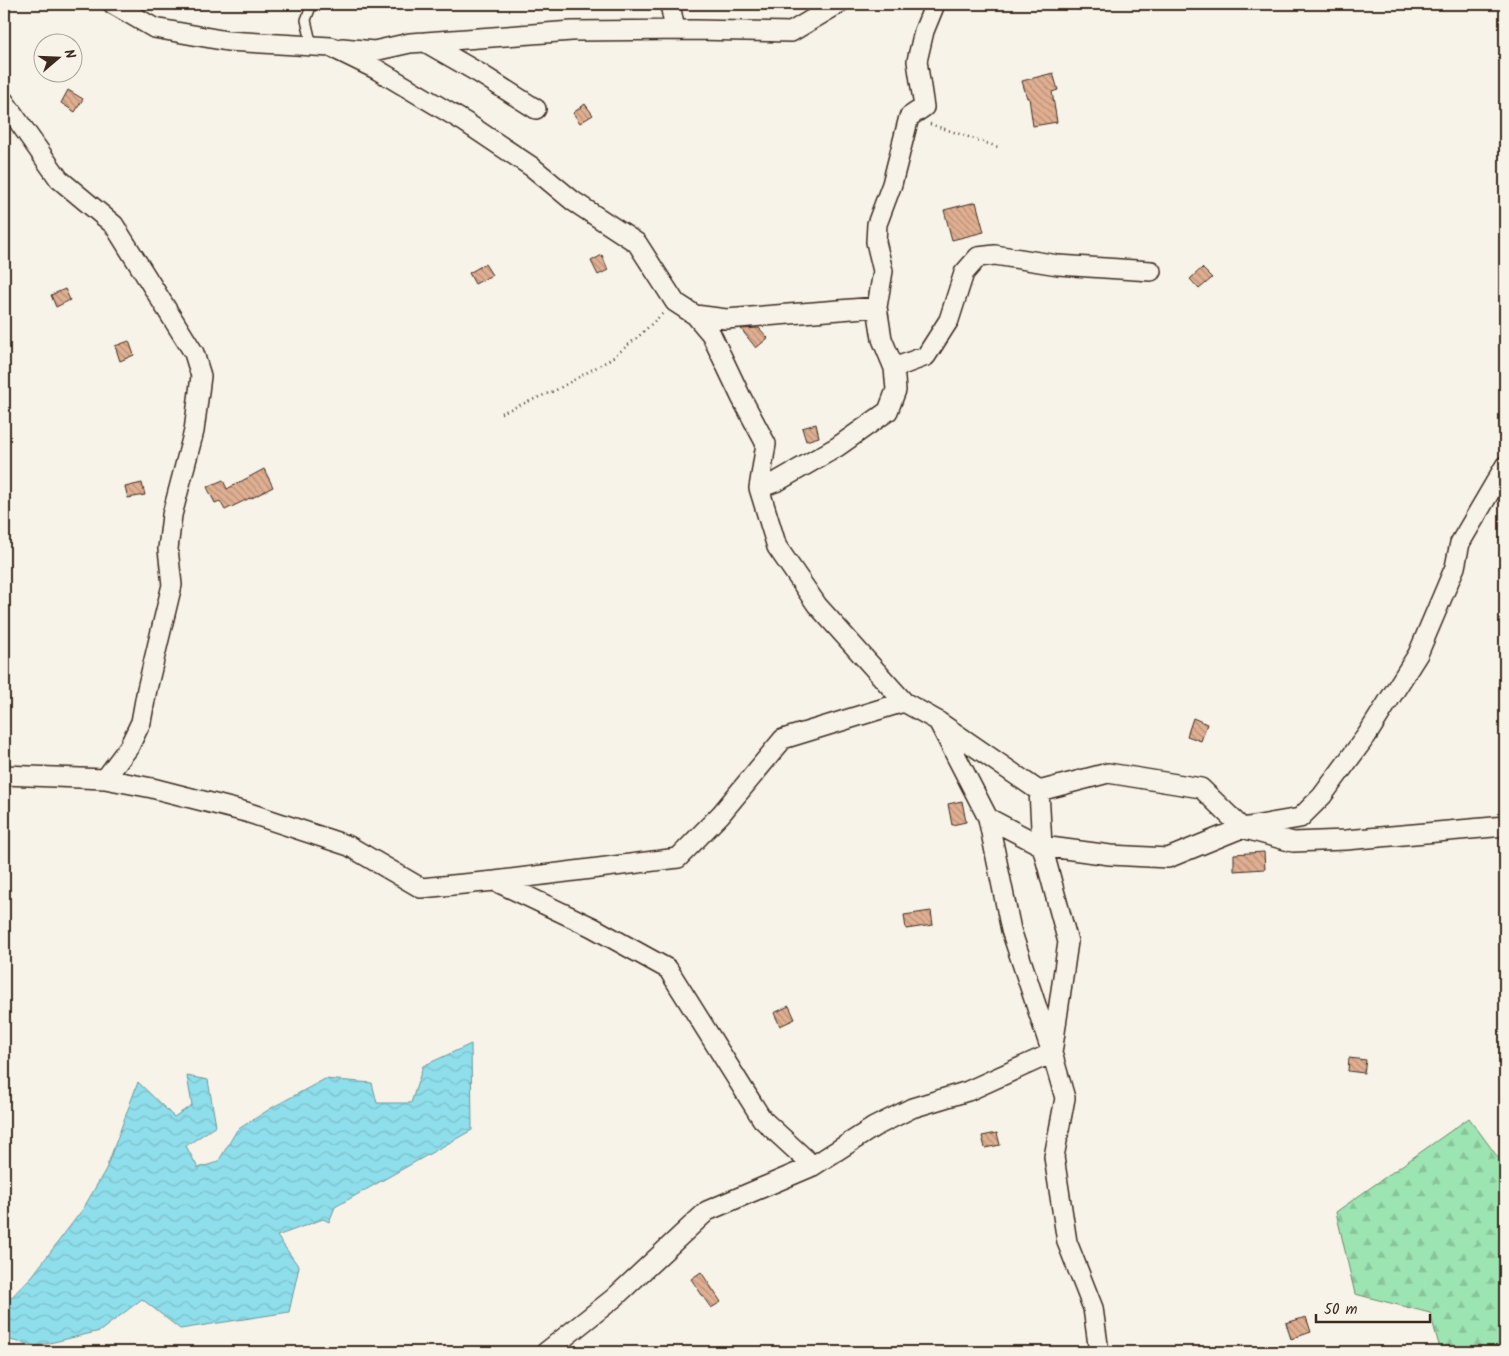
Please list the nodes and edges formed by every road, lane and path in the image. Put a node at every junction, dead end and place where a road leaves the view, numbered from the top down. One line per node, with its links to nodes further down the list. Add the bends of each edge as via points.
1 (113, 4): 8 (street, via 154,28 228,41)
2 (312, 4): 8 (lane, via 306,20)
3 (670, 4): 6 (street)
4 (838, 4): 6 (street, via 791,32)
5 (935, 4): 11 (street, via 917,61 924,108)
6 (675, 30): 7 (street, via 572,31)
7 (425, 42): 8 (street, via 374,51); 10 (street)
8 (322, 46): 14 (street, via 376,68 465,122 637,243)
9 (4, 101): 24 (street, via 60,178 114,226 194,353 201,376 194,431 172,515 168,549 172,585 141,722 129,747)
10 (536, 109)
11 (909, 117): 12 (path); 15 (street, via 878,224 876,242 883,271)
12 (1002, 148)
13 (1151, 271): 17 (street, via 1058,266 995,255 978,257 964,273 949,320 926,356)
14 (675, 302): 16 (street); 18 (path, via 611,359 556,390)
15 (878, 307): 16 (street, via 726,319); 17 (street, via 882,339)
16 (695, 315): 20 (street, via 711,334 766,444)
17 (894, 368): 20 (street, via 896,390 888,411 837,447 778,481)
18 (501, 413)
19 (1505, 466): 28 (street, via 1460,543 1455,567 1418,654 1367,735 1322,796 1300,818)
20 (759, 488): 21 (street, via 778,547 817,605)
21 (904, 702): 22 (street); 30 (street, via 783,739 721,814 678,858)
22 (938, 721): 25 (street); 26 (street)
23 (4, 775): 24 (street)
24 (105, 779): 30 (street, via 246,812 349,846 421,888)
25 (1039, 791): 28 (street, via 1108,773 1201,788); 29 (street)
26 (988, 818): 29 (street); 31 (street, via 1011,930)
27 (1505, 826): 28 (street, via 1293,842)
28 (1242, 828): 29 (street, via 1168,858 1110,855)
29 (1042, 846): 31 (street, via 1068,942)
30 (495, 881): 32 (street, via 592,927 668,969 762,1119)
31 (1052, 1052): 32 (street, via 968,1091 912,1108 874,1127); 34 (street, via 1065,1098 1054,1157 1067,1242 1093,1308)
32 (813, 1166): 33 (street, via 707,1211 614,1298)
33 (546, 1352)
34 (1099, 1352)

